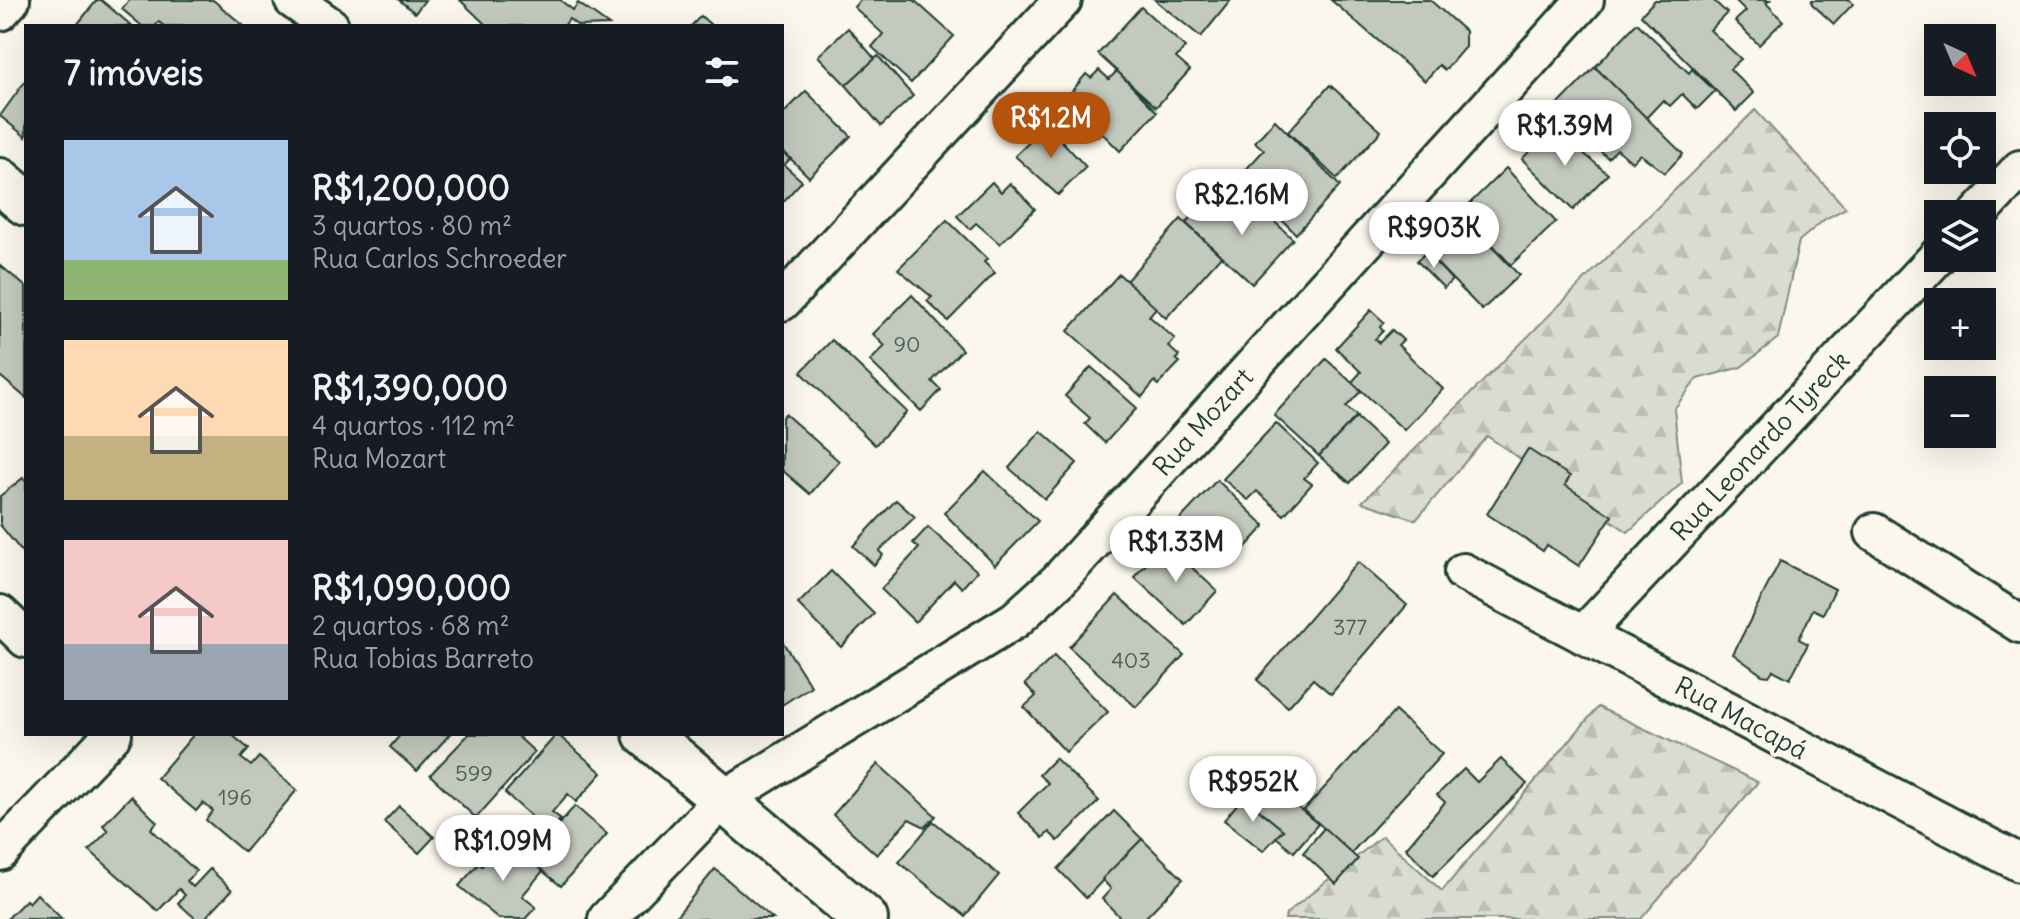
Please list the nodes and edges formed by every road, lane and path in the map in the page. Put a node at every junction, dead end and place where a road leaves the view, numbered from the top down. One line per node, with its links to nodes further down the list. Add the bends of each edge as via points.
1 (11, 0): 5 (street)
2 (293, 0): 6 (street)
3 (1063, 0): 12 (street)
4 (1585, 0): 21 (street, Rua Mozart, via 1058,581 1015,620)
5 (0, 12)
6 (327, 24)
7 (2020, 169): 9 (street)
8 (0, 181): 10 (street)
9 (1991, 200)
10 (24, 201)
11 (1924, 271): 17 (street, Rua Leonardo Tyreck)
12 (784, 300)
13 (1874, 532): 16 (street)
14 (1463, 572): 17 (street, Rua Macapá)
15 (0, 614): 18 (street)
16 (2020, 624)
17 (1583, 635): 23 (street, Rua Macapá)
18 (24, 637)
19 (111, 736): 22 (street)
20 (648, 736): 21 (street)
21 (722, 800): 24 (street, Rua Mozart); 25 (street)
22 (0, 852)
23 (2020, 863)
24 (607, 919)
25 (865, 919)

